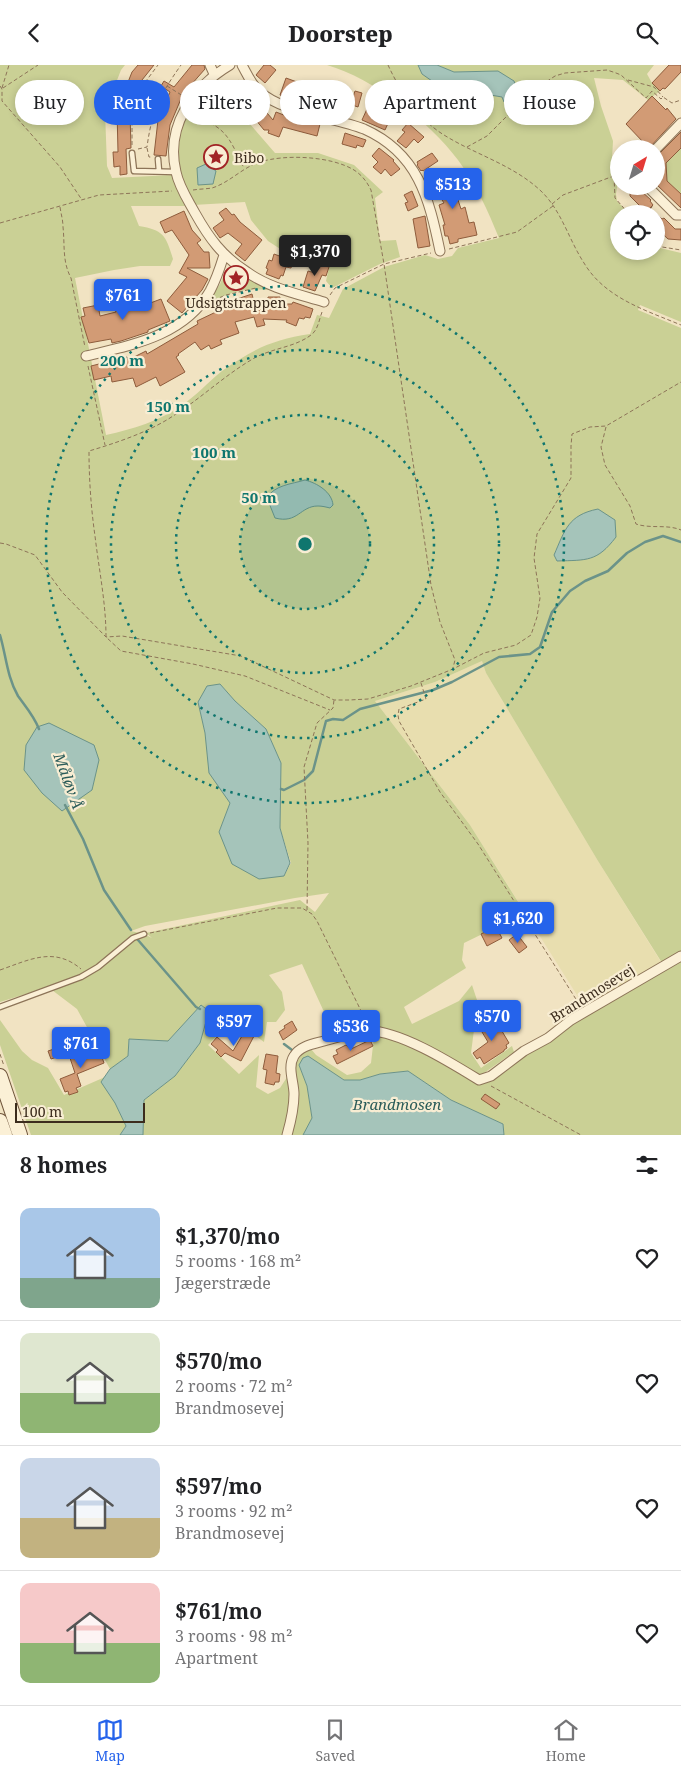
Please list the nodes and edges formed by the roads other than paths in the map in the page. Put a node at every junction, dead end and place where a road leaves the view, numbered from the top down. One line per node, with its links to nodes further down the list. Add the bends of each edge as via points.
1 (210, 65): 4 (street)
2 (230, 65): 4 (street)
3 (242, 65): 13 (street, via 258,90 267,97 288,107 364,129 396,149 413,169 426,194)
4 (214, 74): 10 (street, via 198,89 183,112 174,150)
5 (681, 123): 6 (street)
6 (665, 140)
7 (132, 153): 9 (lane, via 134,171)
8 (158, 159): 9 (lane)
9 (159, 171): 10 (lane)
10 (176, 172): 14 (street, via 183,192 208,236)
11 (655, 195): 12 (street, via 676,215)
12 (681, 215)
13 (440, 251)
14 (224, 255): 15 (street, via 248,273 277,288); 16 (street, via 209,293 166,333 141,343)
15 (324, 302)
16 (86, 356)
17 (144, 933): 19 (lane, via 80,977)
18 (681, 956): 24 (street, Brandmosevej, via 584,1012 491,1076 479,1080 434,1053 392,1035 370,1031 302,1047 293,1056 292,1118)
19 (0, 1007)
20 (0, 1076): 23 (main road)
21 (0, 1121): 22 (main road)
22 (5, 1135)
23 (20, 1135)
24 (286, 1135)

